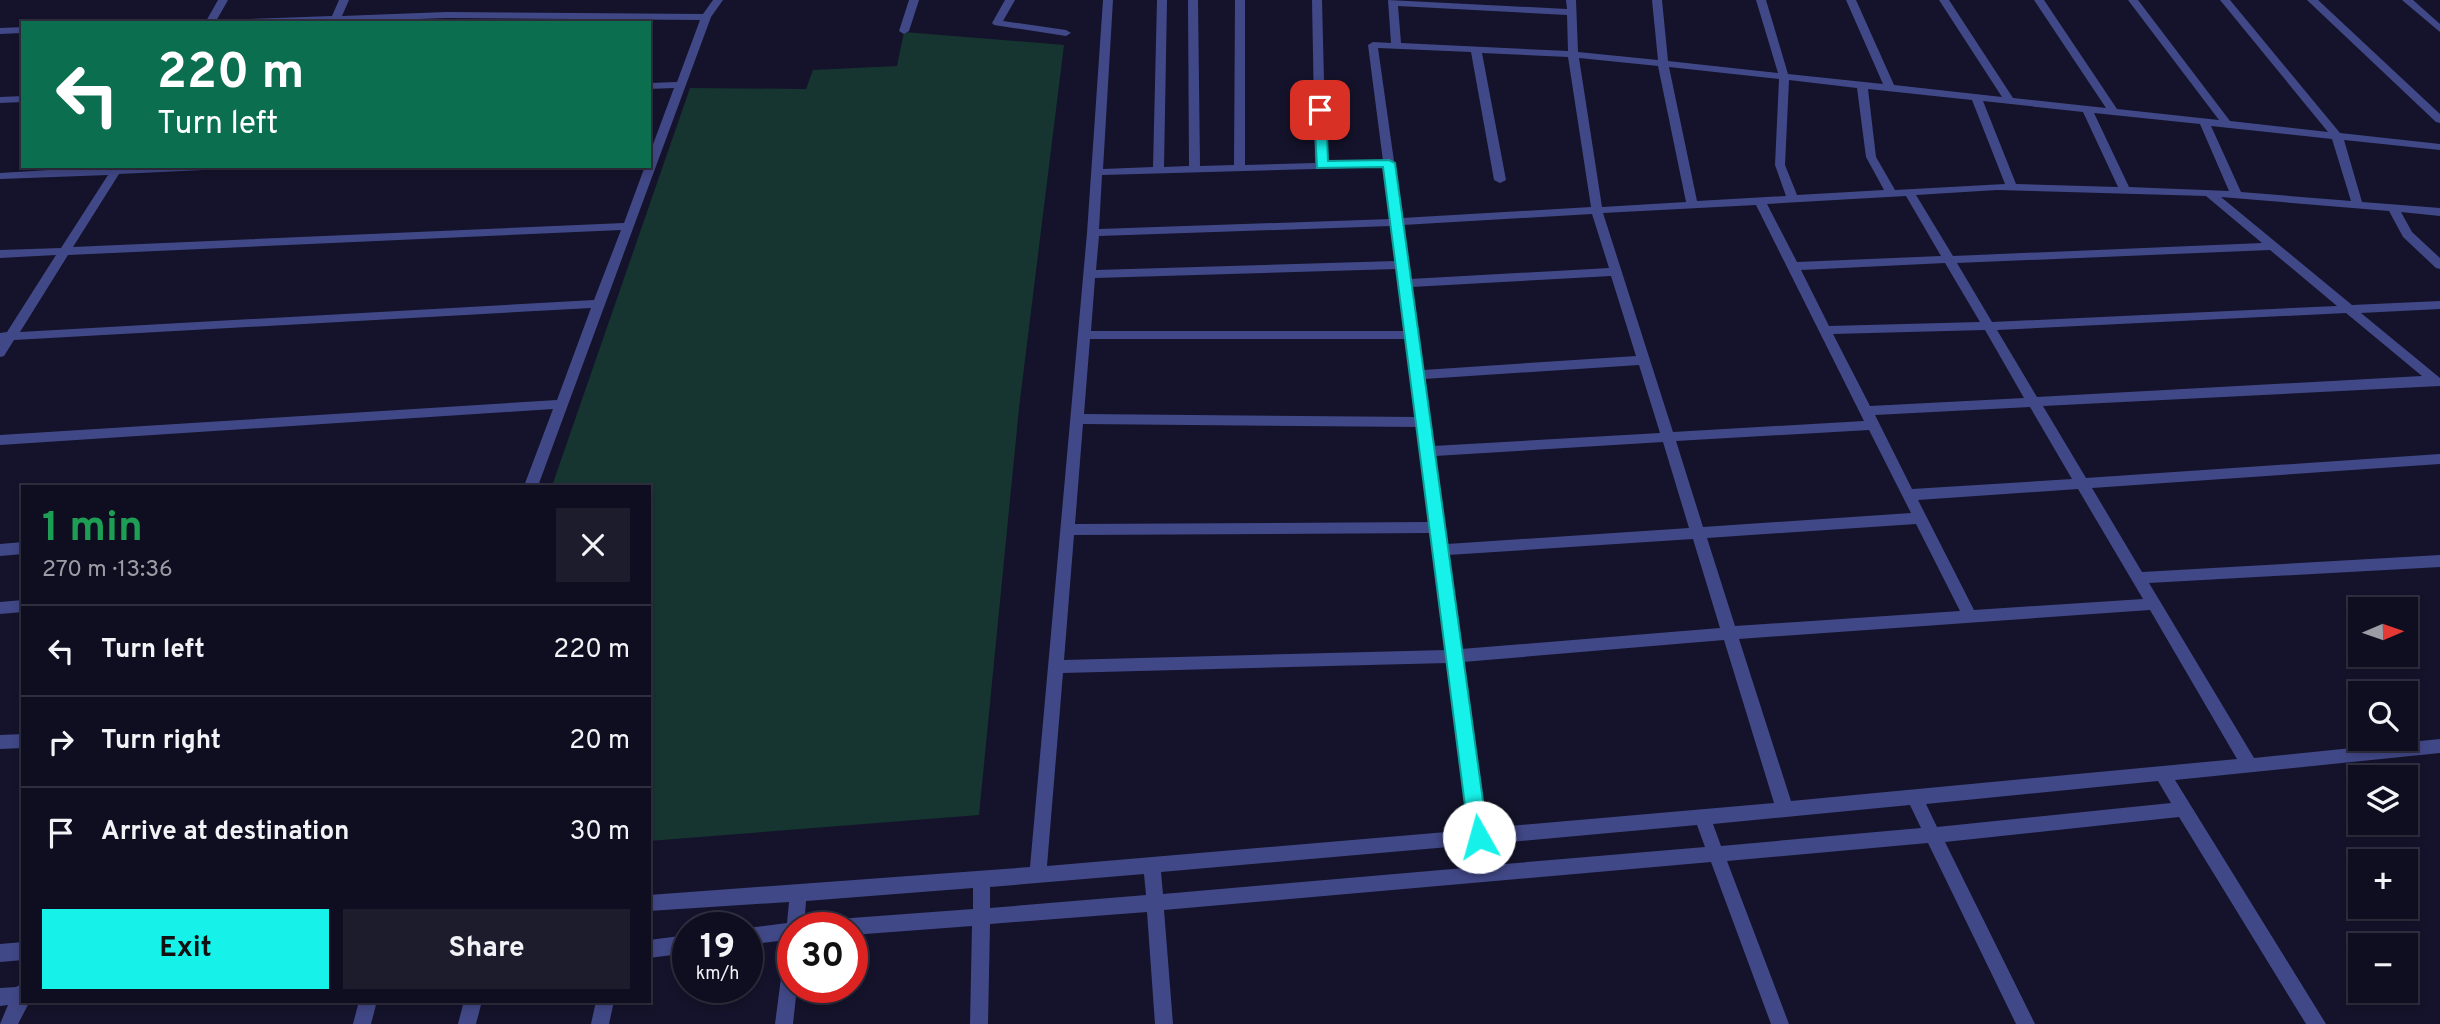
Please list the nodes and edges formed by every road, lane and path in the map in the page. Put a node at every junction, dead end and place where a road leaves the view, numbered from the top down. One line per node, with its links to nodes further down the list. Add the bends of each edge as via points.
1 (223, 0): 28 (street)
2 (344, 0): 27 (street)
3 (435, 0): 25 (street)
4 (718, 0): 26 (street)
5 (914, 0): 33 (street)
6 (1010, 0): 34 (street, via 997,23)
7 (1108, 0): 63 (street)
8 (1162, 0): 62 (street)
9 (1193, 0): 61 (street)
10 (1240, 0): 60 (street)
11 (1317, 0): 57 (street)
12 (1571, 0): 24 (street)
13 (1657, 0): 38 (street)
14 (1761, 0): 39 (street)
15 (1851, 0): 43 (street)
16 (1944, 0): 47 (street)
17 (2039, 0): 49 (street)
18 (2133, 0): 52 (street)
19 (2225, 0): 53 (street)
20 (2312, 0): 50 (street)
21 (2407, 0): 30 (street)
22 (1393, 1): 23 (street); 35 (street)
23 (1511, 4): 24 (street)
24 (1572, 12): 37 (street)
25 (430, 16): 26 (street, via 607,12); 27 (street)
26 (706, 17): 40 (street)
27 (336, 19): 29 (street)
28 (211, 21)
29 (280, 21)
30 (2440, 29)
31 (21, 30): 32 (street)
32 (0, 31)
33 (904, 31)
34 (1066, 33)
35 (1396, 47): 36 (street); 56 (street, via 1373,46)
36 (1476, 50): 37 (street); 65 (street)
37 (1573, 54): 38 (street); 77 (street)
38 (1663, 64): 39 (street); 74 (street)
39 (1784, 77): 41 (street); 72 (street, via 1780,165)
40 (681, 85): 42 (street); 54 (street)
41 (1862, 85): 43 (street); 69 (street, via 1871,158)
42 (651, 86)
43 (1890, 88): 44 (street)
44 (1976, 97): 47 (street); 66 (street)
45 (21, 99): 46 (street)
46 (0, 100)
47 (2010, 101): 48 (street)
48 (2087, 109): 49 (street); 67 (street)
49 (2114, 112): 51 (street)
50 (2440, 120)
51 (2204, 122): 52 (street); 71 (street)
52 (2227, 124): 53 (street)
53 (2337, 136): 55 (street); 75 (street)
54 (653, 150)
55 (2438, 150)
56 (1389, 163): 57 (street); 79 (street)
57 (1321, 165): 60 (street)
58 (118, 168): 64 (street); 83 (street)
59 (647, 168): 80 (street)
60 (1240, 168): 61 (street)
61 (1195, 169): 62 (street)
62 (1158, 170): 63 (street)
63 (1097, 172): 81 (street)
64 (0, 176)
65 (1500, 180)
66 (2012, 187): 67 (street); 68 (street)
67 (2125, 191): 70 (street)
68 (1909, 192): 69 (street); 85 (street)
69 (1891, 193): 72 (street)
70 (2209, 193): 71 (street); 82 (street)
71 (2237, 196): 75 (street)
72 (1793, 199): 73 (street)
73 (1760, 201): 74 (street); 88 (street)
74 (1692, 205): 77 (street)
75 (2358, 206): 76 (street)
76 (2393, 209): 78 (street); 87 (street, via 2407,234)
77 (1597, 211): 79 (street); 89 (street)
78 (2440, 212)
79 (1397, 222): 81 (street); 86 (street)
80 (628, 226): 83 (street); 92 (street)
81 (1093, 233): 90 (street)
82 (2272, 246): 85 (street); 94 (street)
83 (65, 251): 84 (street); 99 (street)
84 (0, 254)
85 (1949, 260): 88 (street); 95 (street)
86 (1403, 265): 90 (street); 91 (street)
87 (2440, 265)
88 (1793, 266): 96 (street)
89 (1616, 272): 91 (street); 101 (street)
90 (1090, 274): 97 (street)
91 (1405, 283): 98 (street)
92 (599, 304): 99 (street); 105 (street)
93 (2440, 305): 94 (street)
94 (2351, 311): 95 (street); 103 (street)
95 (1989, 326): 96 (street); 104 (street)
96 (1824, 331): 106 (street)
97 (1084, 335): 98 (street); 107 (street)
98 (1412, 335): 102 (street)
99 (5, 337): 100 (street)
100 (0, 353)
101 (1644, 360): 102 (street); 110 (street)
102 (1417, 374): 108 (street)
103 (2437, 382): 104 (street)
104 (2034, 402): 106 (street); 114 (street)
105 (562, 404): 111 (street); 115 (street)
106 (1865, 411): 109 (street)
107 (1077, 419): 108 (street); 119 (street)
108 (1424, 422): 112 (street)
109 (1872, 425): 110 (street); 116 (street)
110 (1668, 437): 112 (street); 120 (street)
111 (0, 440)
112 (1427, 451): 118 (street)
113 (2440, 459): 114 (street)
114 (2082, 484): 116 (street); 125 (street)
115 (531, 485)
116 (1907, 495): 117 (street)
117 (1918, 518): 120 (street); 129 (street)
118 (1437, 527): 119 (street); 123 (street)
119 (1068, 530): 132 (street)
120 (1698, 533): 123 (street); 130 (street)
121 (21, 548): 122 (street)
122 (0, 550)
123 (1441, 550): 131 (street)
124 (2440, 561): 125 (street)
125 (2138, 578): 126 (street)
126 (2154, 604): 129 (street); 136 (street)
127 (21, 606): 128 (street)
128 (0, 608)
129 (1970, 617): 130 (street)
130 (1729, 633): 131 (street); 140 (street)
131 (1455, 656): 132 (street); 143 (street)
132 (1056, 667): 147 (street)
133 (21, 741): 134 (street)
134 (0, 742)
135 (2440, 746): 136 (street)
136 (2250, 766): 137 (street)
137 (2162, 774): 138 (street); 139 (street)
138 (1914, 797): 140 (street); 142 (street)
139 (2185, 809): 142 (street); 175 (street)
140 (1785, 810): 141 (street)
141 (1702, 817): 143 (street); 144 (street)
142 (1933, 835): 144 (street); 174 (street)
143 (1479, 837): 145 (street); 146 (street)
144 (1716, 853): 146 (street); 173 (street)
145 (1152, 866): 147 (street); 151 (street)
146 (1486, 873): 151 (street)
147 (1038, 875): 148 (street)
148 (982, 880): 149 (street); 153 (street)
149 (798, 894): 150 (street); 152 (street)
150 (651, 903)
151 (1155, 903): 153 (street); 172 (street)
152 (796, 912)
153 (981, 918): 154 (street); 171 (street)
154 (868, 926)
155 (672, 946): 156 (street)
156 (651, 949)
157 (21, 951): 158 (street)
158 (0, 953)
159 (21, 994): 161 (street)
160 (21, 996): 166 (street)
161 (0, 997)
162 (367, 1003): 167 (street)
163 (472, 1003): 168 (street)
164 (605, 1003): 169 (street)
165 (786, 1003): 170 (street)
166 (9, 1024)
167 (362, 1024)
168 (467, 1024)
169 (600, 1024)
170 (784, 1024)
171 (979, 1024)
172 (1164, 1024)
173 (1780, 1024)
174 (2026, 1024)
175 (2317, 1024)

